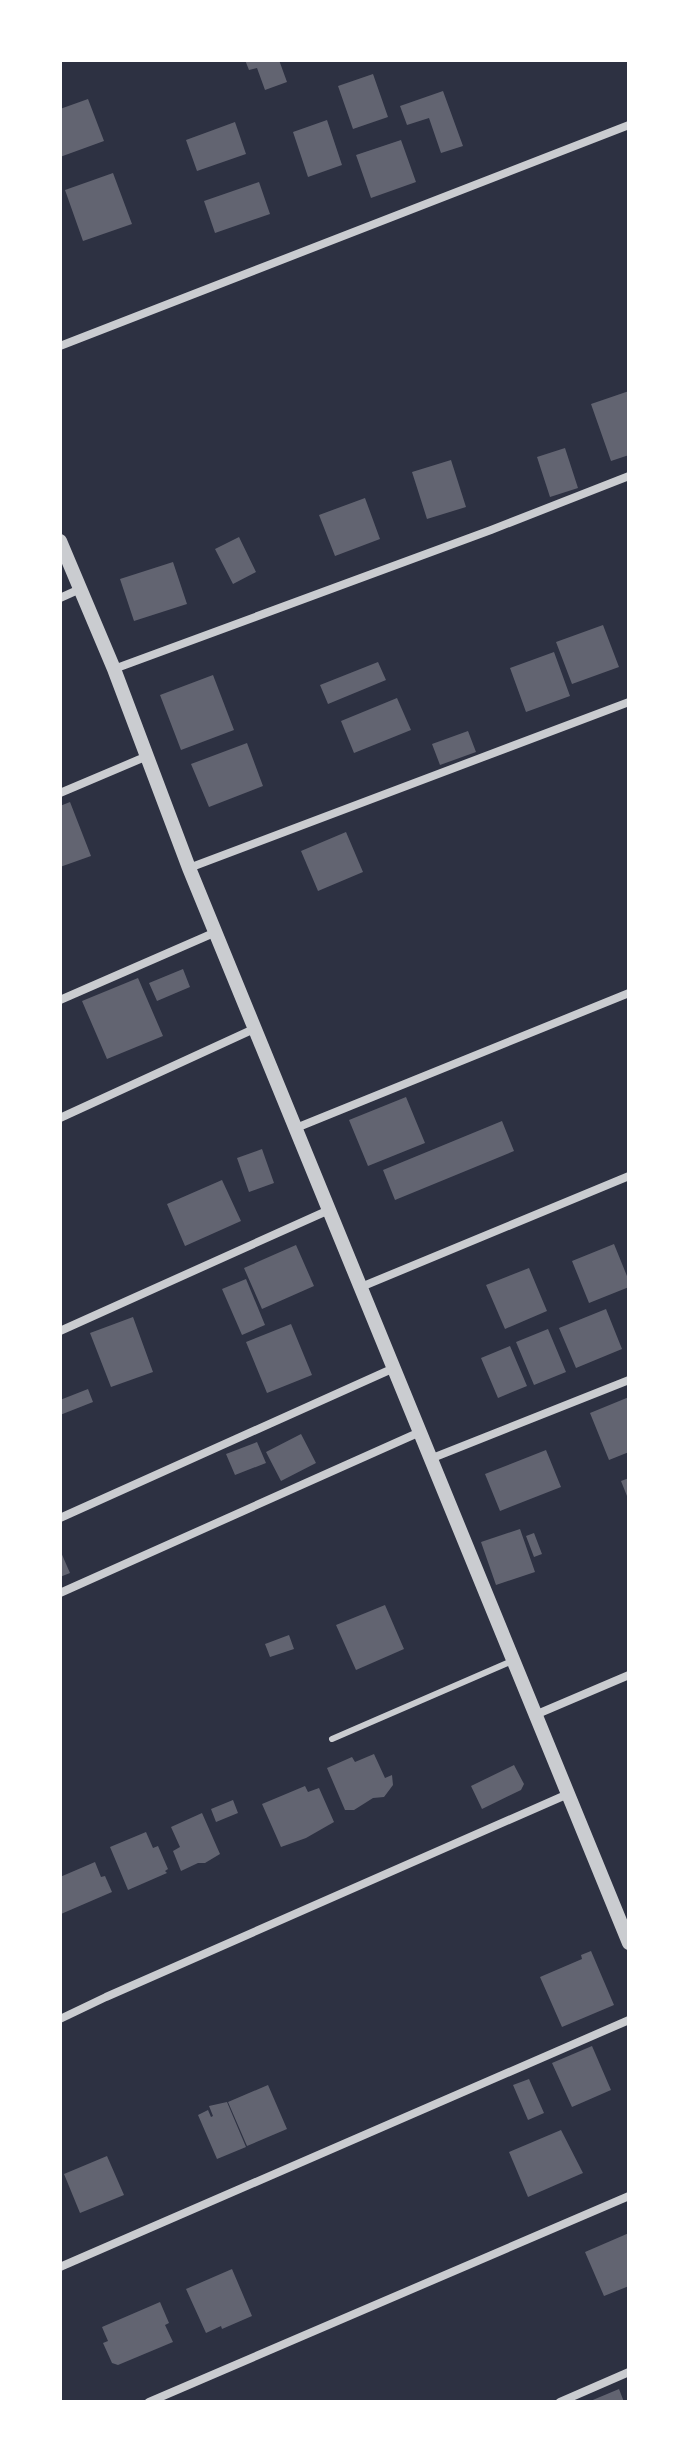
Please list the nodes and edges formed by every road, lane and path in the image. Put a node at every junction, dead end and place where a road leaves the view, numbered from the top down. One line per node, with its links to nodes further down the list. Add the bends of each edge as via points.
1 (629, 125): 2 (street)
2 (60, 346)
3 (629, 476): 7 (street)
4 (60, 541): 5 (street)
5 (80, 589): 6 (street); 7 (street)
6 (60, 598)
7 (114, 669): 9 (street)
8 (629, 702): 11 (street)
9 (145, 757): 10 (street); 11 (street)
10 (60, 793)
11 (189, 868): 12 (street)
12 (216, 932): 14 (street); 15 (street)
13 (629, 993): 17 (street)
14 (60, 1000)
15 (256, 1028): 16 (street); 17 (street)
16 (60, 1118)
17 (296, 1128): 19 (street)
18 (629, 1176): 20 (street)
19 (329, 1210): 20 (street); 21 (street)
20 (361, 1287): 22 (street)
21 (60, 1331)
22 (394, 1368): 24 (street); 26 (street)
23 (629, 1380): 25 (street)
24 (420, 1432): 25 (street); 27 (street)
25 (430, 1459): 28 (street)
26 (60, 1518)
27 (60, 1593)
28 (513, 1661): 30 (street); 31 (lane)
29 (629, 1675): 30 (street)
30 (535, 1715): 32 (street)
31 (332, 1739)
32 (568, 1794): 33 (street); 34 (street)
33 (629, 1943)
34 (60, 2019)
35 (629, 2020): 37 (street)
36 (629, 2196): 39 (street)
37 (60, 2267)
38 (629, 2372): 40 (street)
39 (149, 2402)
40 (560, 2402)

